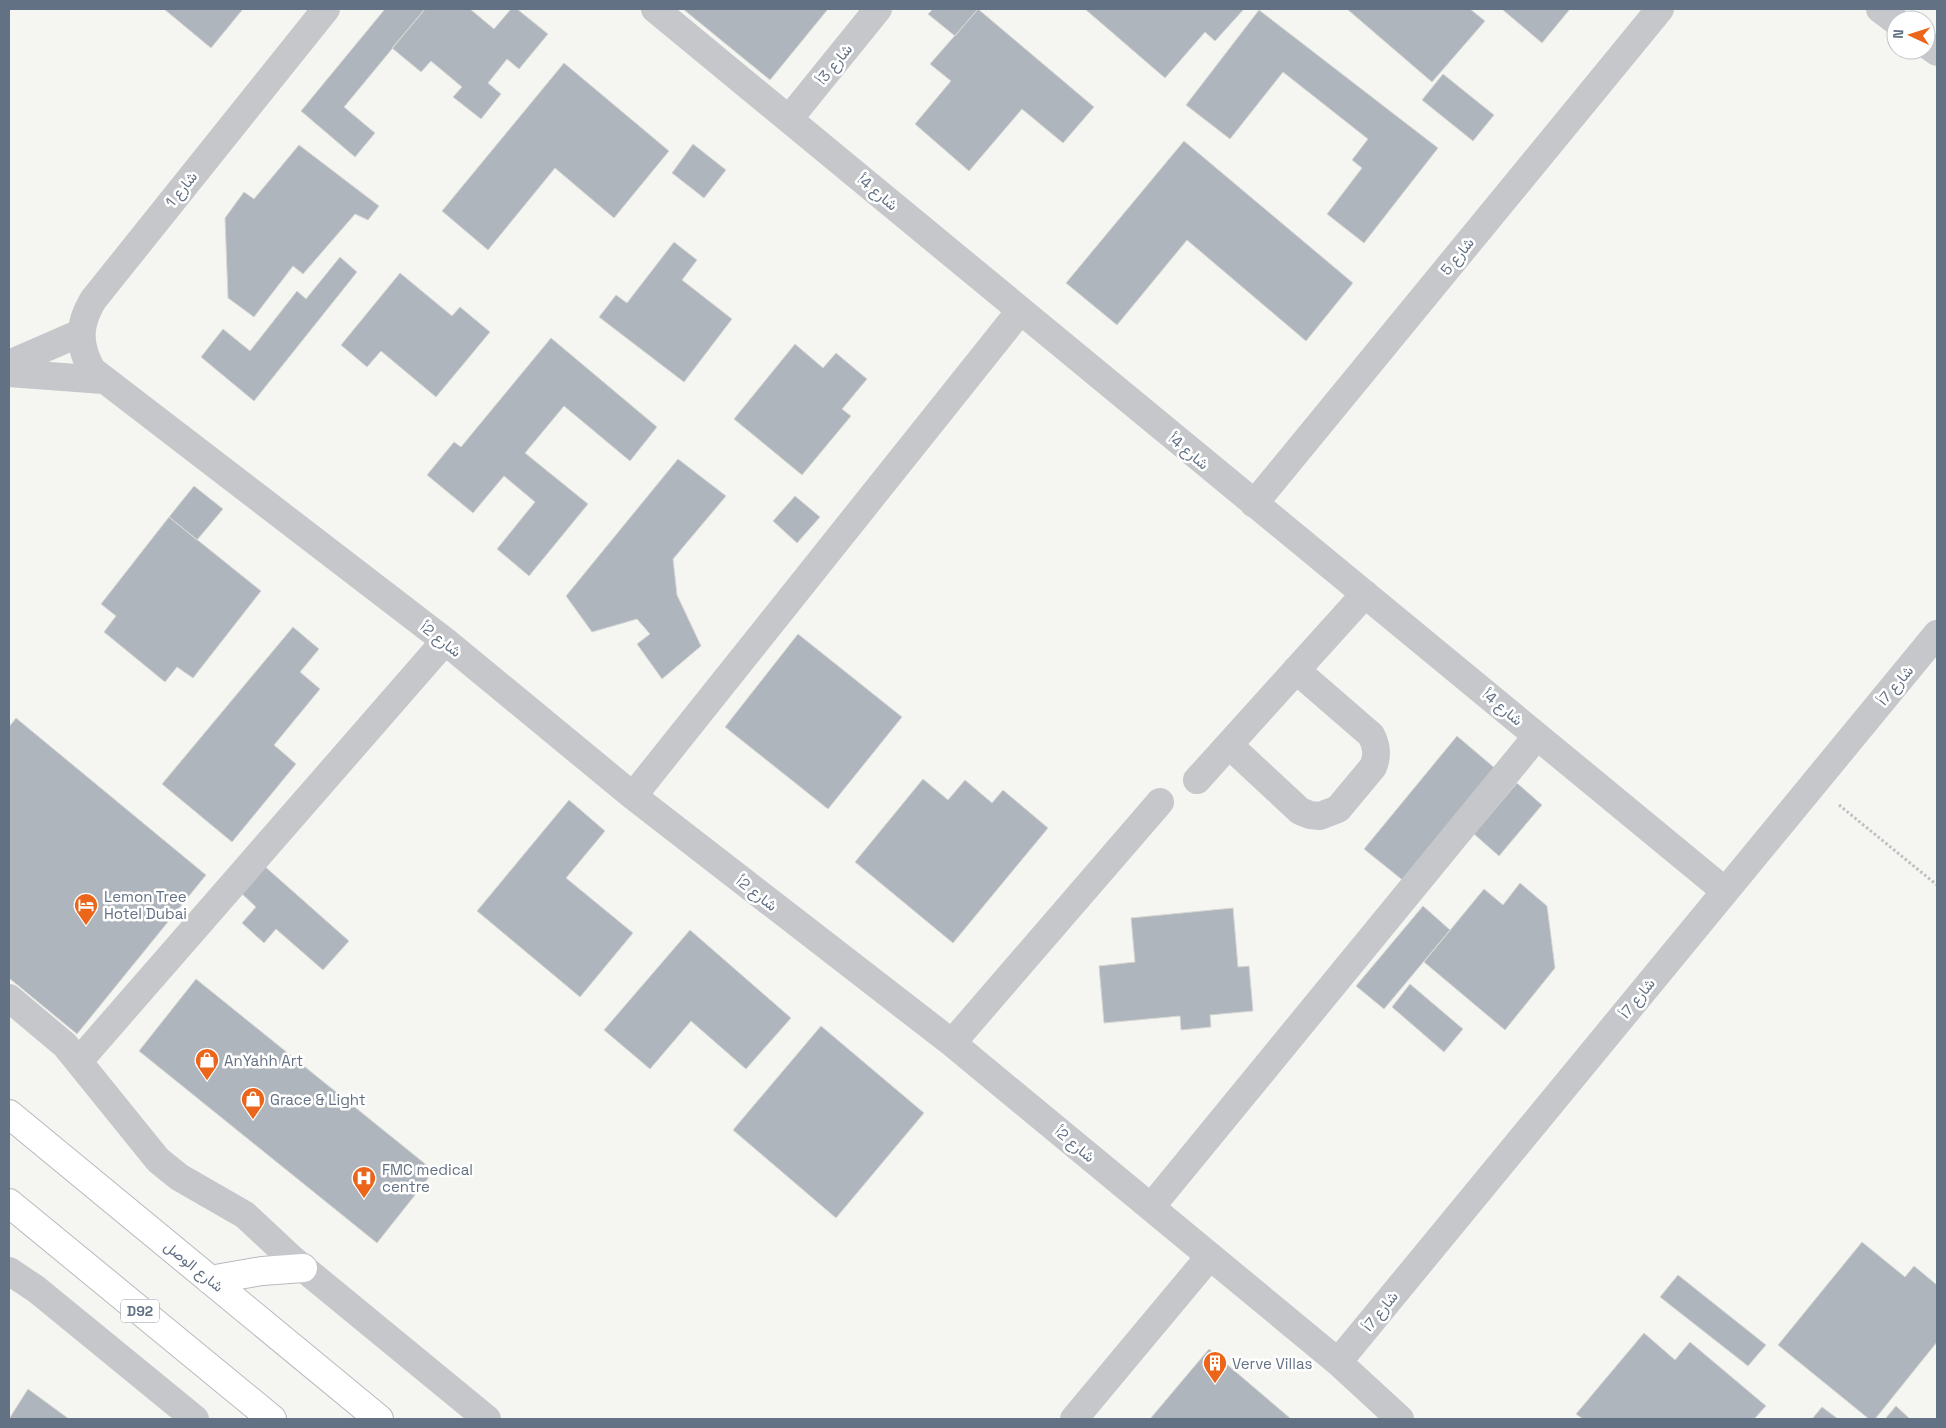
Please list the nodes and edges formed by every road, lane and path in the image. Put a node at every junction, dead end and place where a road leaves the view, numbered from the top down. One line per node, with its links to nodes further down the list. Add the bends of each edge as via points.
1 (326, 9): 7 (street, شارع 1, via 102,287 85,313)
2 (655, 9): 5 (street, شارع 4أ)
3 (878, 9): 5 (street, شارع 3أ)
4 (1660, 9): 11 (street, شارع 5)
5 (789, 119): 6 (street, شارع 4أ)
6 (1020, 310): 11 (street, شارع 4أ); 20 (street)
7 (80, 332): 8 (street); 10 (street, شارع 1, via 85,357)
8 (9, 364)
9 (9, 373): 10 (street)
10 (103, 380): 14 (street, شارع 2أ)
11 (1254, 504): 12 (street, شارع 4أ)
12 (1365, 594): 15 (street); 16 (street, شارع 4أ)
13 (1937, 634): 19 (street, شارع 7أ)
14 (445, 641): 20 (street, شارع 2أ); 26 (street)
15 (1296, 670): 17 (street); 17 (street, via 1375,742 1373,767 1338,809 1320,816 1300,811)
16 (1537, 736): 23 (street, شارع 4أ); 29 (street)
17 (1229, 745): 18 (street)
18 (1197, 780)
19 (1813, 784): 22 (path); 23 (street, شارع 7أ)
20 (633, 796): 25 (street, شارع 2أ)
21 (1160, 802): 25 (street)
22 (1937, 885)
23 (1725, 891): 34 (street, شارع 7أ)
24 (9, 998): 26 (street, via 48,1029)
25 (952, 1043): 29 (street, شارع 2أ)
26 (79, 1061): 31 (street, via 158,1160 179,1177 245,1216)
27 (9, 1114): 33 (main road, شارع الوصل)
28 (9, 1203): 36 (main road, D92)
29 (1151, 1207): 30 (street, شارع 2أ)
30 (1210, 1256): 34 (street, شارع 2أ); 39 (street)
31 (302, 1268): 33 (main road); 38 (street)
32 (9, 1271): 35 (street, via 36,1289)
33 (210, 1280): 37 (main road, شارع الوصل)
34 (1338, 1362): 40 (street, شارع 2أ)
35 (195, 1419)
36 (272, 1419)
37 (379, 1419)
38 (487, 1419)
39 (1074, 1419)
40 (1400, 1419)

